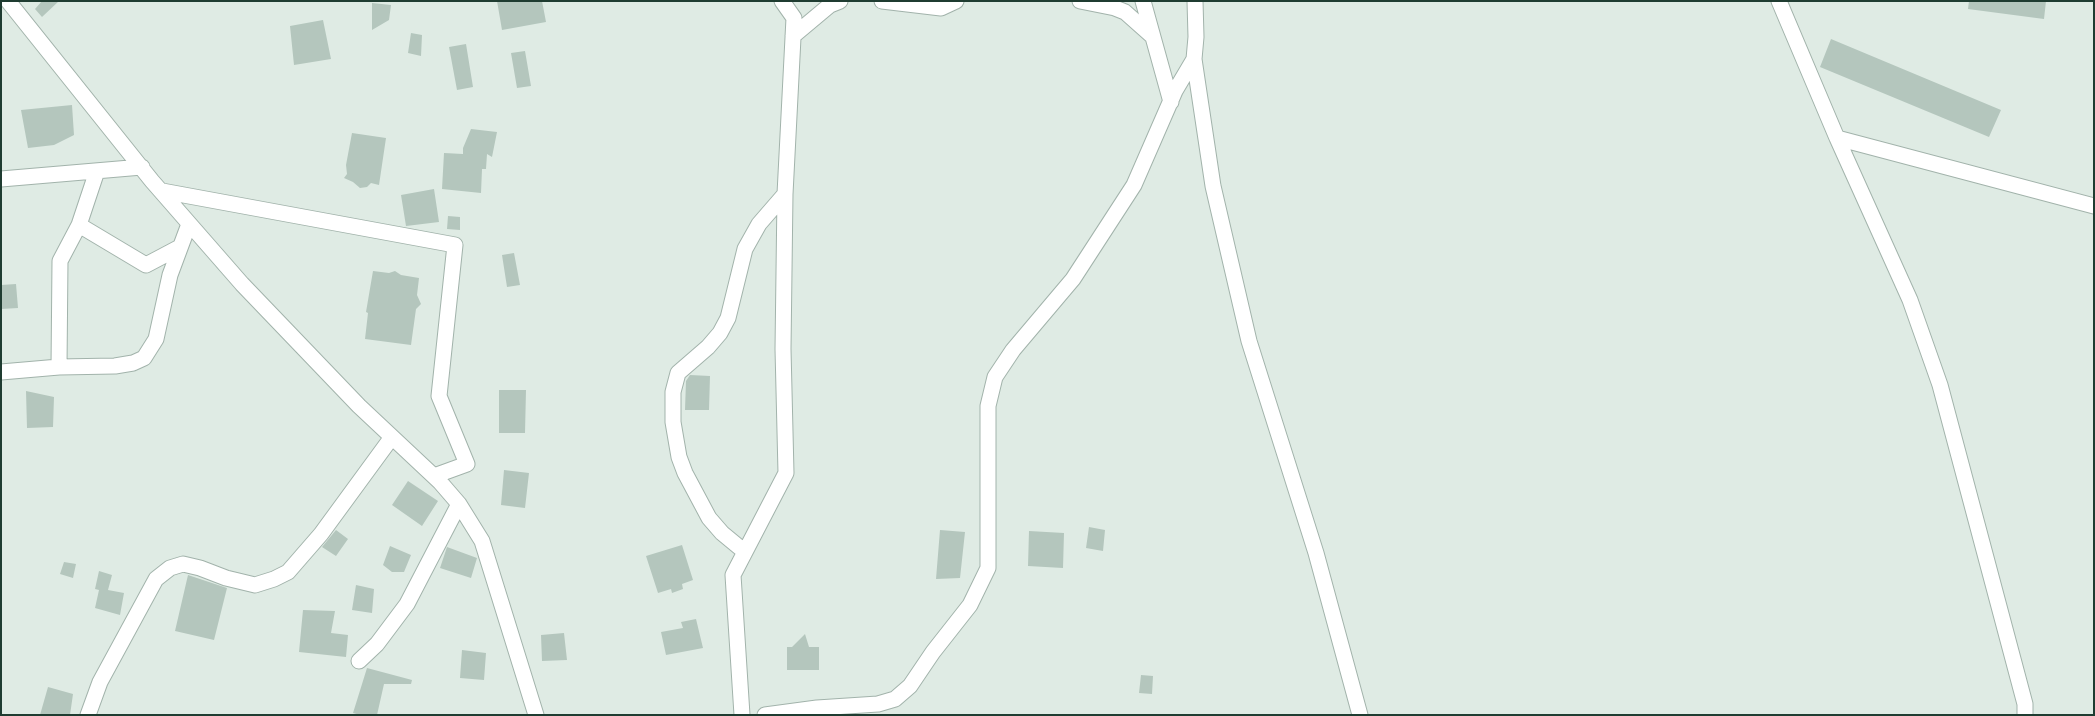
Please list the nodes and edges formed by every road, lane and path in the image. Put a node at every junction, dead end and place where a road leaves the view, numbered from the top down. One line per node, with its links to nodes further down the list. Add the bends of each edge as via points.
1 (8, 1): 15 (street)
2 (782, 1): 10 (street, via 794,18)
3 (840, 1): 10 (street, via 830,5)
4 (882, 1): 5 (street, via 941,8)
5 (956, 1)
6 (1080, 1): 11 (street, via 1125,12)
7 (1143, 1): 11 (street)
8 (1195, 1): 12 (street)
9 (1779, 1): 14 (street)
10 (793, 36): 19 (street)
11 (1152, 36): 13 (street)
12 (1194, 59): 13 (street); 35 (street, via 1213,186 1249,341 1316,553)
13 (1171, 102): 34 (street, via 1134,185 1073,279 1013,350 995,377 988,406 988,568 970,605 910,686 895,699 878,704)
14 (1837, 138): 20 (street); 36 (street, via 1910,300 1940,385 2025,704)
15 (142, 167): 16 (street); 18 (street)
16 (97, 171): 17 (street); 22 (street)
17 (1, 179)
18 (162, 191): 21 (street); 27 (street, via 455,246 438,396 466,464)
19 (785, 194): 29 (street, via 783,349 786,474); 29 (street, via 759,224 744,249 728,318 720,333 678,373 673,392 673,422 685,473 709,518)
20 (2094, 206)
21 (190, 224): 23 (street); 26 (street, via 249,291)
22 (79, 225): 23 (street, via 146,265); 24 (street, via 60,261)
23 (180, 247): 24 (street, via 170,275 156,339 144,358 116,366)
24 (59, 367): 25 (street)
25 (1, 372)
26 (392, 437): 27 (street); 31 (street, via 321,534 288,572 255,585 183,564 170,568 156,579 100,682)
27 (434, 476): 28 (street)
28 (459, 504): 30 (street, via 407,604 377,644); 32 (street, via 482,541)
29 (744, 552): 33 (street, via 734,575)
30 (359, 661)
31 (88, 715)
32 (536, 715)
33 (742, 715)
34 (765, 715)
35 (1360, 715)
36 (2025, 715)

